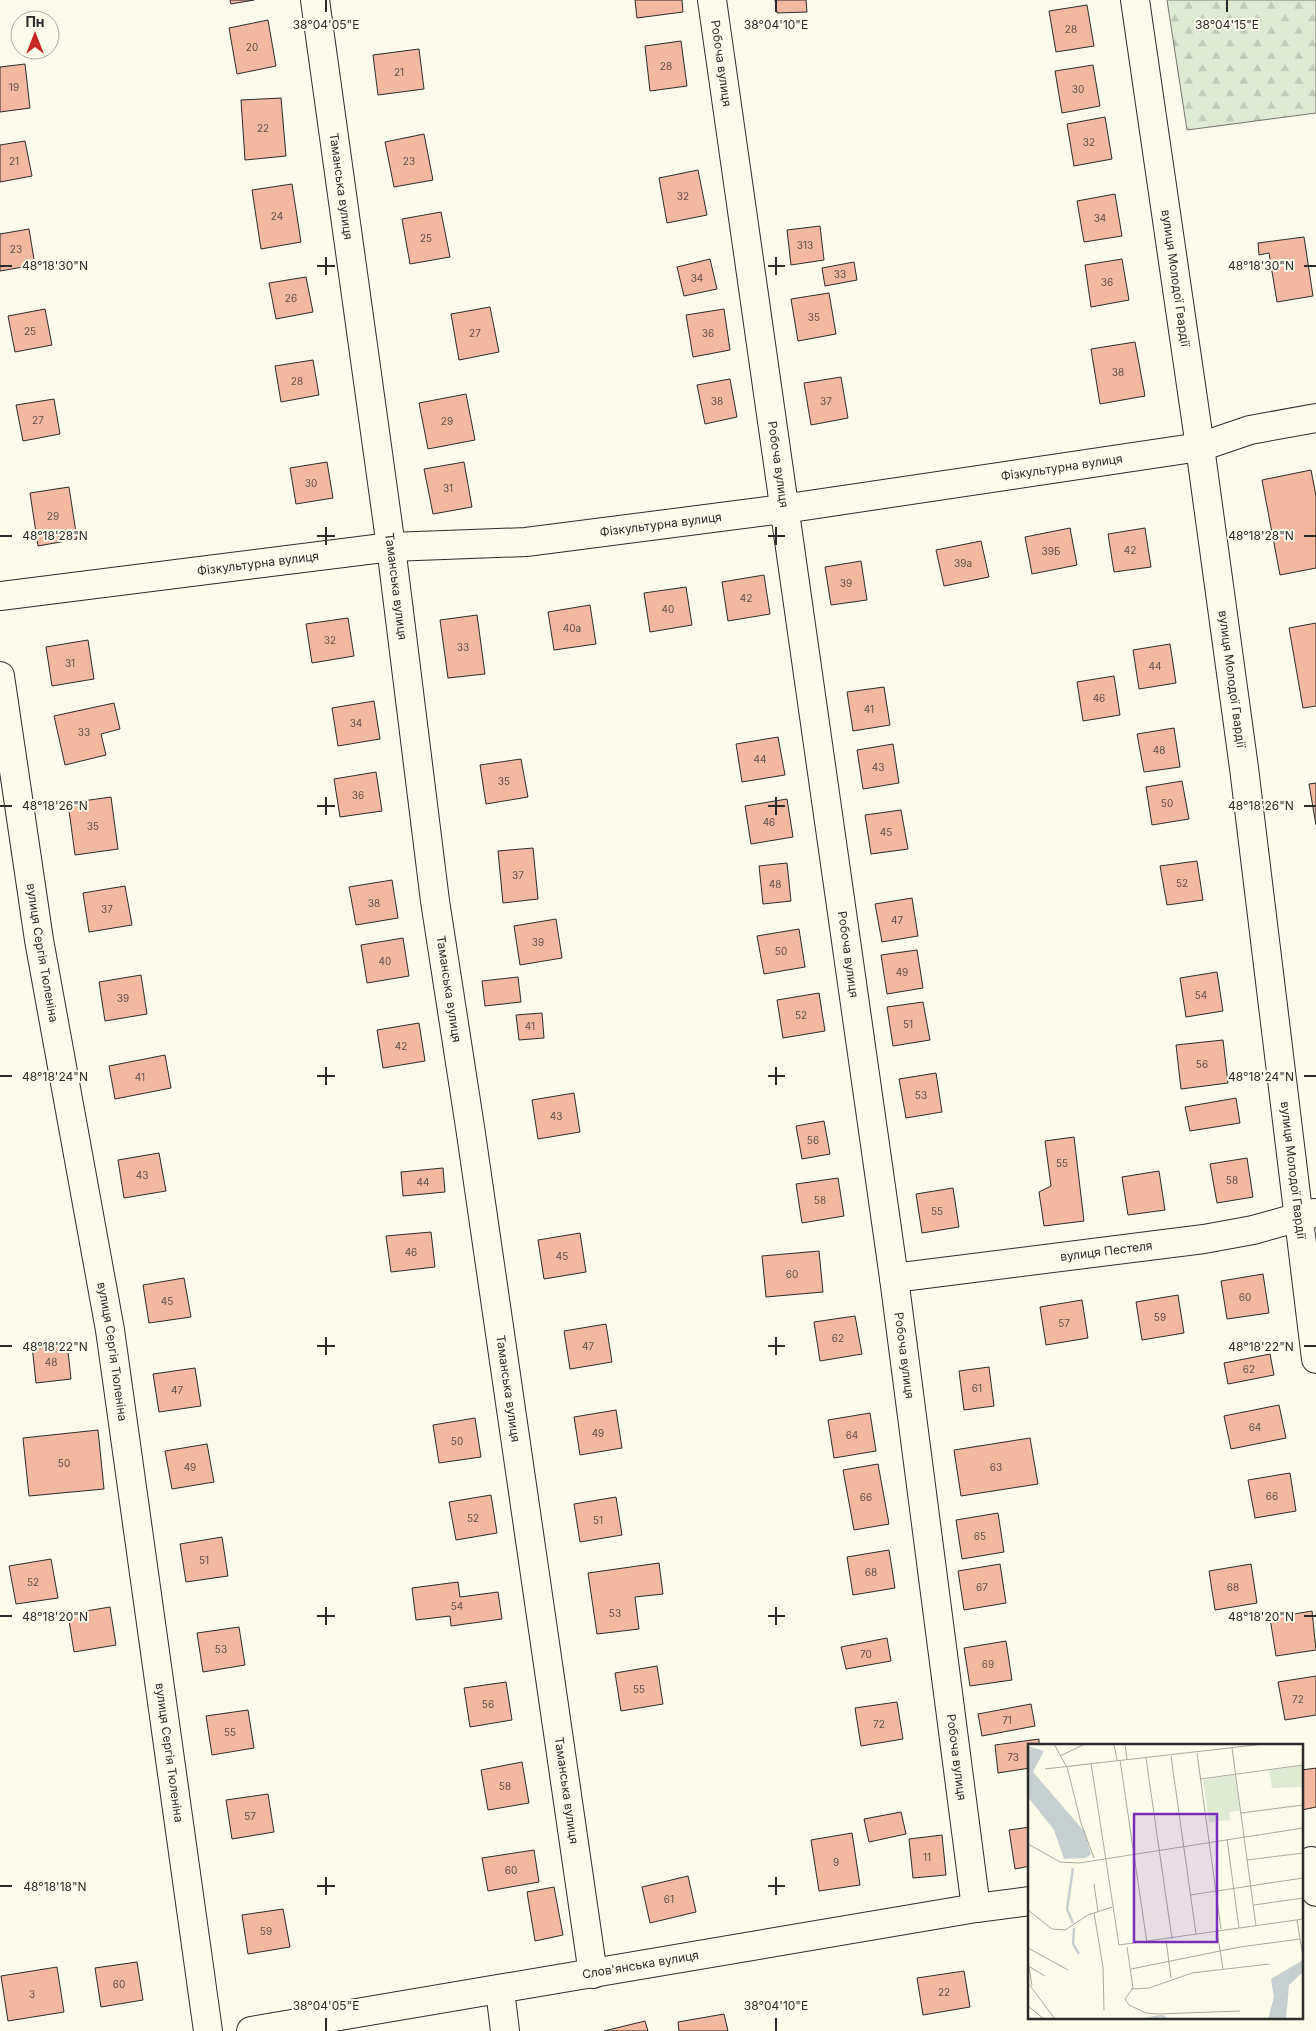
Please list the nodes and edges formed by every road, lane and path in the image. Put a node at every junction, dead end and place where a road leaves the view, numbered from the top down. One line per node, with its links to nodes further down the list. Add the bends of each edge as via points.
1 (315, 0): 7 (street, Таманська вулиця)
2 (712, 0): 6 (street, Робоча вулиця)
3 (1135, 0): 5 (street, вулиця Молодої Гвардії)
4 (1316, 418): 5 (street, Фізкультурна вулиця, via 1250,430)
5 (1200, 447): 6 (street, Фізкультурна вулиця); 10 (street, вулиця Молодої Гвардії)
6 (783, 509): 7 (street, Фізкультурна вулиця, via 526,542); 11 (street, Робоча вулиця)
7 (391, 547): 8 (street, Фізкультурна вулиця); 17 (street, Таманська вулиця, via 435,900)
8 (0, 596)
9 (0, 676): 19 (street, вулиця Сергія Тюленіна, via 38,940 110,1330)
10 (1307, 1215): 11 (street, вулиця Пестеля, via 1204,1239); 12 (street, вулиця Молодої Гвардії)
11 (894, 1278): 16 (street, Робоча вулиця)
12 (1316, 1359)
13 (1310, 1861): 14 (street)
14 (1316, 1892)
15 (1028, 1901): 16 (street, Слов'янська вулиця)
16 (976, 1908): 17 (street, Слов'янська вулиця)
17 (593, 1974): 18 (street, Слов'янська вулиця)
18 (500, 1990): 20 (street, Слов'янська вулиця); 21 (street)
19 (208, 2031)
20 (252, 2031)
21 (505, 2031)

